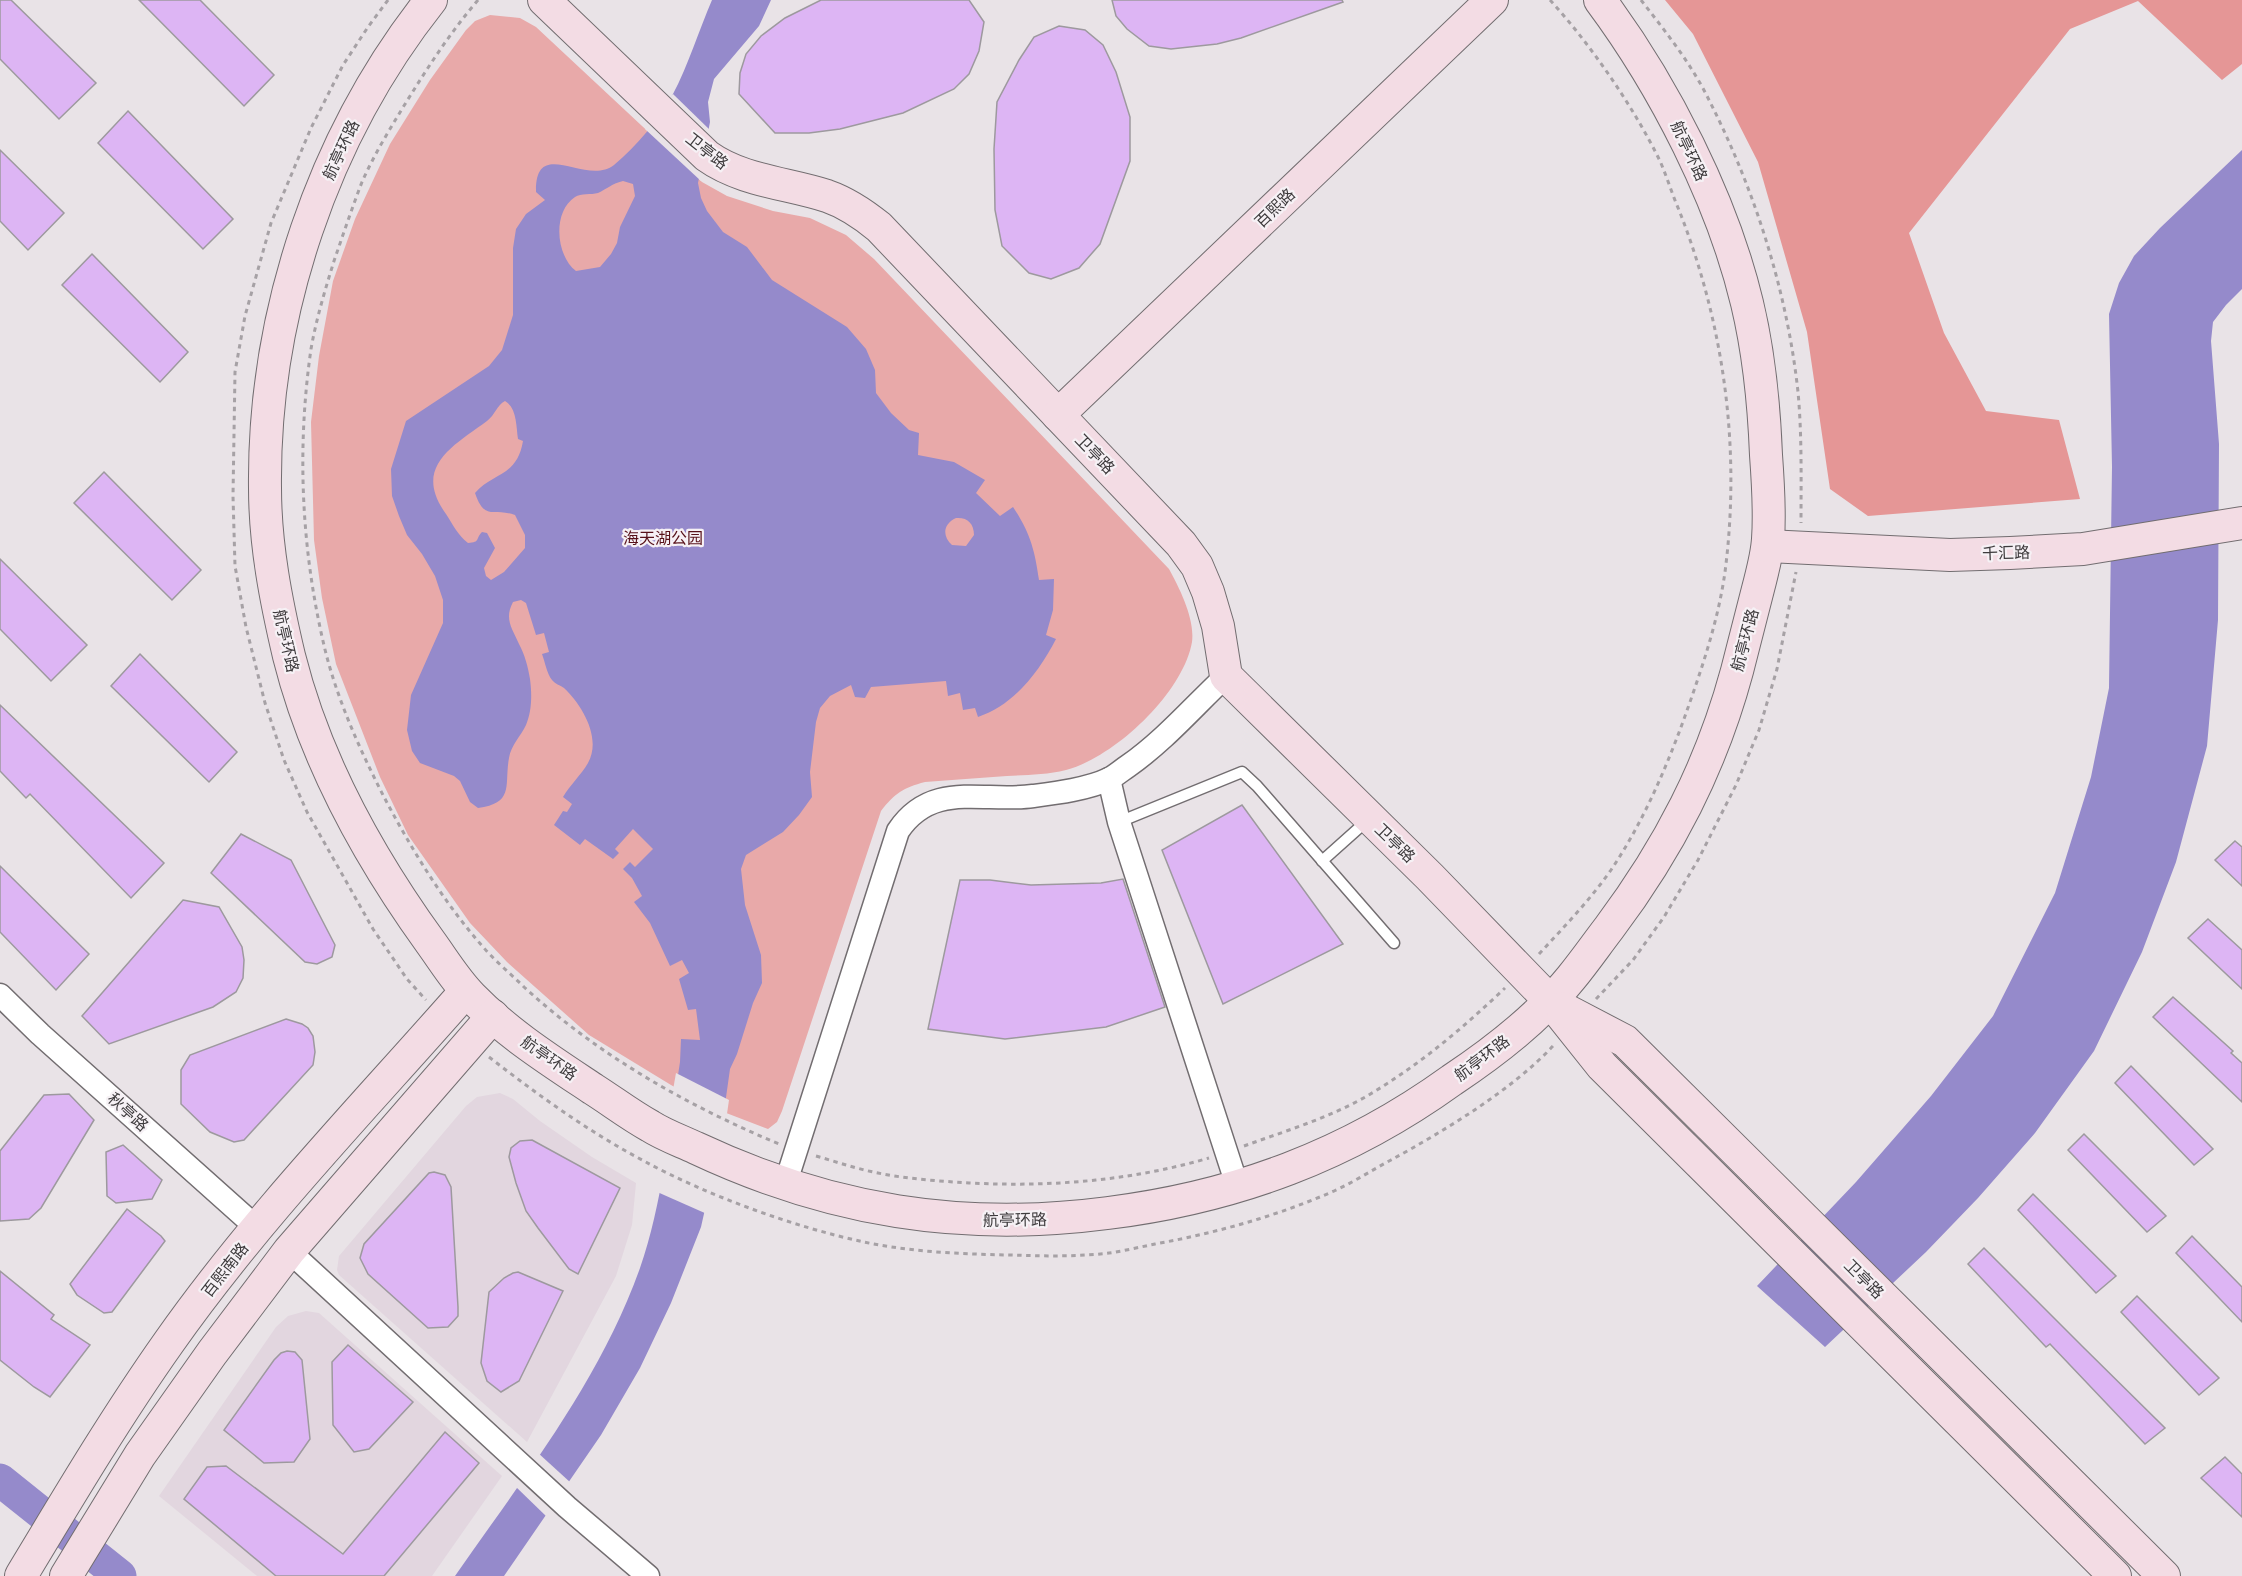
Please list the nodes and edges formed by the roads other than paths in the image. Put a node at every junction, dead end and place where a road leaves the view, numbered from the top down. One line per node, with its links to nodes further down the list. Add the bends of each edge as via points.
1 (431, 0): 14 (street, 航亭环路, via 383,69 344,139 312,215 272,366 265,487 278,608 294,678 318,746 352,818 399,898)
2 (544, 0): 5 (street, 卫亭路, via 707,156 734,172 828,196 879,226)
3 (1492, 0): 5 (street, 百熙路)
4 (1600, 0): 7 (street, 航亭环路, via 1659,89 1694,157 1746,298 1763,401)
5 (1058, 415): 8 (street, 卫亭路, via 1197,566 1218,626)
6 (2242, 524): 7 (street, 千汇路, via 2062,550 1950,555)
7 (1768, 546): 16 (street, 航亭环路, via 1732,690 1714,746 1689,801 1659,857)
8 (1226, 676): 9 (street, via 1168,734); 10 (street, 卫亭路)
9 (1109, 779): 11 (street); 19 (street, via 1029,796 950,798 920,808 907,819 898,831)
10 (1369, 819): 12 (lane); 16 (street, 卫亭路)
11 (1119, 822): 12 (lane, via 1242,772); 20 (street)
12 (1322, 861): 13 (lane)
13 (1394, 943)
14 (465, 992): 17 (street, 航亭环路); 21 (street, 百熙南路)
15 (0, 995): 21 (street, 秋亭路)
16 (1551, 1002): 18 (street, 卫亭路); 20 (street, 航亭环路, via 1472,1066 1385,1124 1346,1146)
17 (493, 1016): 19 (street, 航亭环路, via 545,1057 651,1127); 22 (street)
18 (1575, 1022): 26 (street, 卫亭路, via 1602,1066); 27 (street, 卫亭路, via 1625,1041)
19 (785, 1185): 20 (street, 航亭环路, via 900,1212 981,1221 1057,1220 1112,1213)
20 (1238, 1188)
21 (257, 1228): 23 (street, 百熙南路, via 170,1341 80,1476)
22 (289, 1251): 24 (street, via 174,1405); 25 (street, via 567,1507)
23 (23, 1573)
24 (66, 1576)
25 (648, 1576)
26 (2115, 1576)
27 (2164, 1576)

